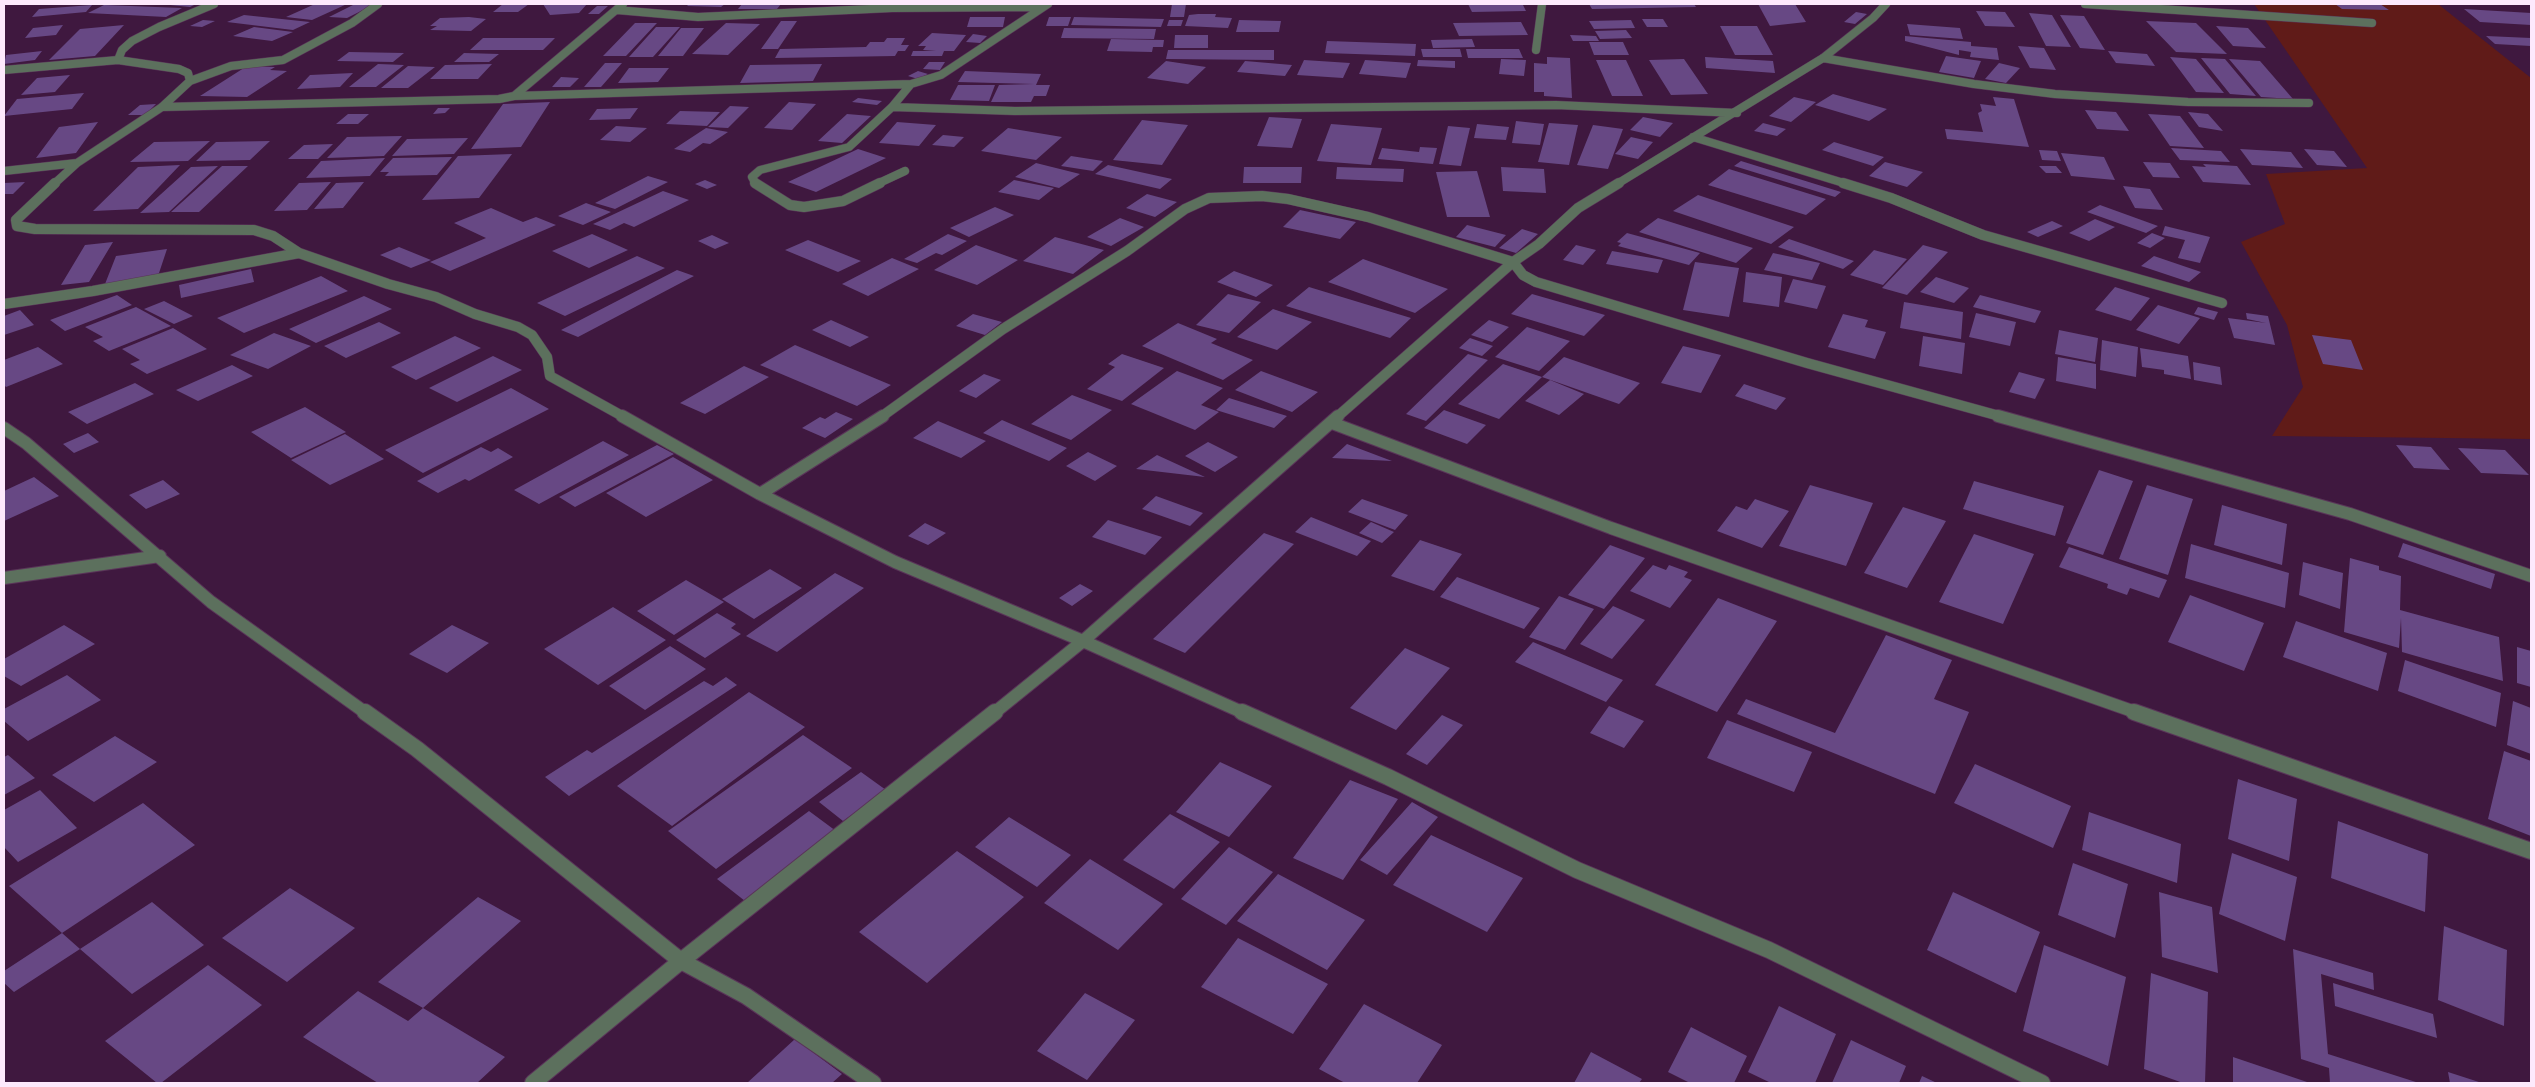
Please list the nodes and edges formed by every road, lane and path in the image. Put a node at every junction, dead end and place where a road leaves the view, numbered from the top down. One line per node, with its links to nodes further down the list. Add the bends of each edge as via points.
1 (214, 4): 14 (street, via 132,41 122,50)
2 (378, 4): 16 (street, via 344,28 283,60 231,66)
3 (1542, 4): 12 (street)
4 (1886, 4): 13 (street)
5 (2085, 4): 8 (street)
6 (1046, 5): 9 (street); 10 (street)
7 (620, 7): 9 (street, via 698,17 892,8); 18 (street)
8 (2155, 7): 11 (street)
9 (986, 8): 10 (street)
10 (1023, 19): 17 (street, via 941,74)
11 (2372, 23)
12 (1536, 50)
13 (1823, 58): 19 (street, via 1974,84 2055,94 2188,102); 22 (street)
14 (118, 60): 15 (street); 16 (street, via 179,69 188,73)
15 (4, 70)
16 (190, 81): 20 (street)
17 (911, 84): 18 (street); 21 (street)
18 (514, 96): 20 (street, via 500,99)
19 (2309, 103)
20 (162, 107): 24 (street)
21 (892, 107): 22 (street, via 1015,110 1556,105); 25 (street, via 849,147 760,170 752,177 755,184 790,206 804,207 843,201)
22 (1737, 113): 23 (street)
23 (1693, 136): 28 (street, via 1578,208 1539,244); 29 (street, via 1891,198 1983,235)
24 (77, 163): 26 (street); 27 (street, via 16,220 17,226 35,229 254,230 273,236)
25 (905, 171)
26 (4, 172)
27 (299, 253): 30 (street); 33 (street, via 518,327 532,335 540,346 550,376)
28 (1513, 262): 31 (street); 33 (street, via 1368,217 1288,199 1209,198 1184,209 1127,251 1003,329 886,414); 35 (street, via 1523,275 1536,282 1807,363 2350,514)
29 (2222, 303)
30 (4, 304)
31 (1332, 423): 37 (street); 38 (street, via 1620,531)
32 (4, 428): 34 (street)
33 (760, 494): 37 (street, via 895,562)
34 (160, 556): 36 (street); 39 (street, via 211,602 417,749)
35 (2531, 576)
36 (4, 578)
37 (1083, 641): 39 (street); 42 (street, via 1388,777 1577,870 1769,950)
38 (2531, 852)
39 (681, 961): 40 (street); 41 (street, via 746,996)
40 (534, 1083)
41 (873, 1083)
42 (2042, 1083)

